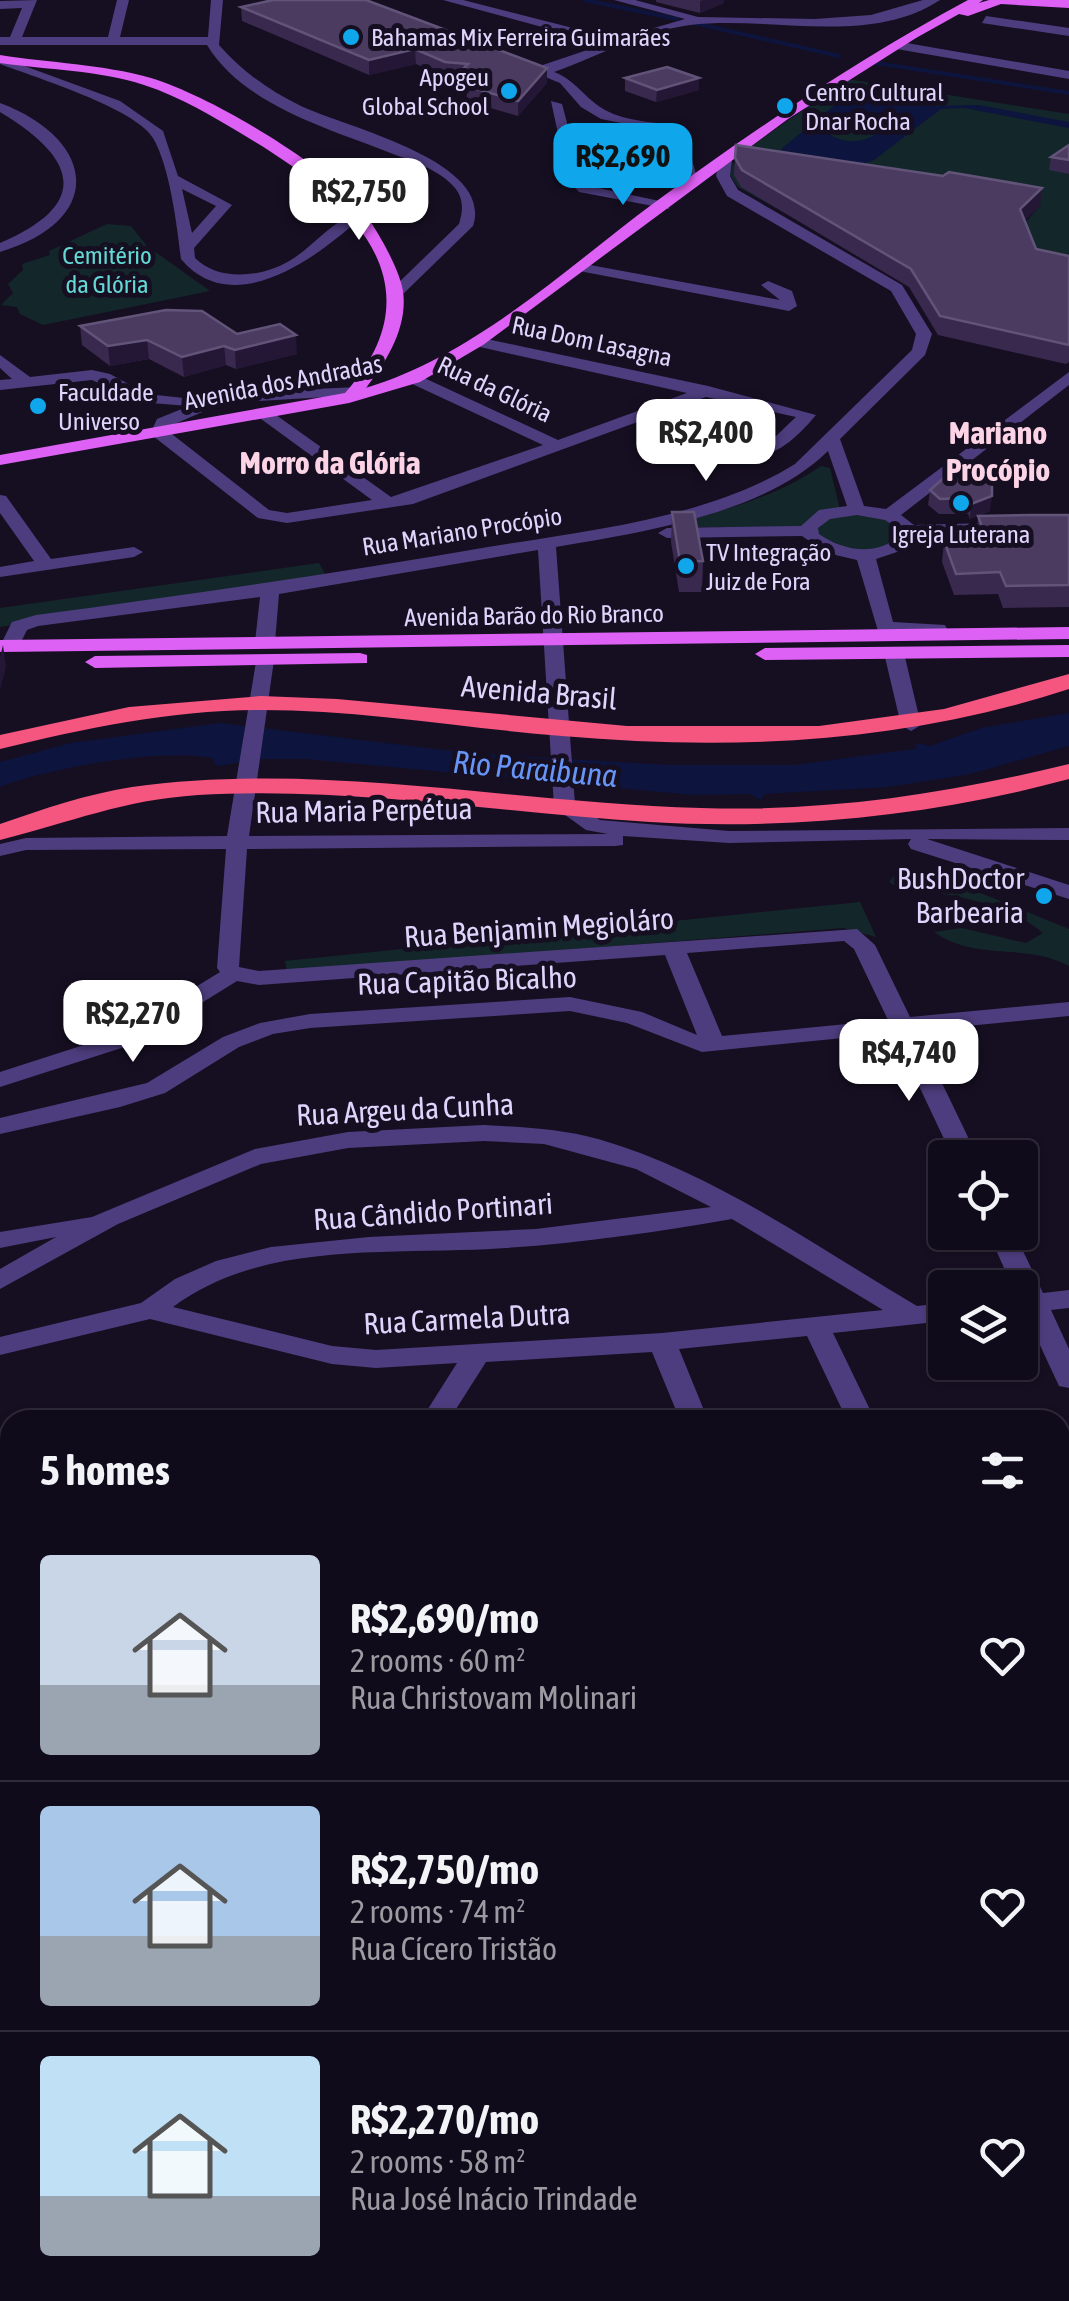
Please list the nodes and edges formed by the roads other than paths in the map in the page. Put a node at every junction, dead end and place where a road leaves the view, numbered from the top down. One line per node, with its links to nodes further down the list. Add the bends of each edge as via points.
1 (123, 0): 17 (street)
2 (217, 0): 15 (street)
3 (449, 0): 18 (street)
4 (620, 0): 12 (street)
5 (934, 0): 12 (street, via 898,16 826,25)
6 (978, 0): 11 (main road)
7 (1014, 0): 9 (main road); 11 (main road, via 985,2)
8 (30, 2): 10 (street); 16 (street)
9 (1069, 4)
10 (0, 5)
11 (940, 19): 19 (main road)
12 (688, 20): 18 (street)
13 (986, 20): 14 (street)
14 (1069, 32)
15 (213, 40): 17 (street); 34 (street, via 240,76 267,93 446,172 466,192 466,226)
16 (7, 41): 17 (street)
17 (113, 41)
18 (621, 44): 22 (street, via 538,70)
19 (895, 45): 21 (street); 24 (main road)
20 (1, 59): 25 (street, via 143,120 158,134); 29 (main road, via 165,87 340,196)
21 (1069, 75)
22 (582, 98): 26 (street, via 606,116 678,130); 28 (street, via 557,102 575,180 584,190)
23 (0, 108): 31 (street, via 60,152 72,190 53,224)
24 (725, 161): 26 (main road); 27 (street)
25 (174, 179): 30 (street); 30 (street, via 225,205)
26 (696, 179): 27 (street); 28 (main road, Avenida dos Andradas)
27 (729, 190): 47 (street, via 888,282 905,296 924,334 919,352)
28 (664, 206): 32 (main road, Avenida dos Andradas)
29 (356, 221): 30 (street, via 289,267 246,278 205,273 188,259); 34 (main road, via 392,274)
30 (189, 245)
31 (0, 248)
32 (580, 267): 33 (street, via 788,306 787,294); 35 (main road, Avenida dos Andradas)
33 (768, 285)
34 (396, 293): 43 (main road, via 384,352)
35 (477, 342): 38 (main road, Avenida dos Andradas); 42 (street, Rua Dom Lasagna)
36 (0, 360): 39 (street)
37 (1069, 378): 56 (street)
38 (414, 379): 41 (main road, Avenida dos Andradas); 48 (street, Rua da Glória)
39 (27, 383): 40 (street); 44 (street, via 92,376 163,403)
40 (0, 385)
41 (382, 389): 43 (street)
42 (708, 391): 48 (street); 49 (street, Rua Dom Lasagna, via 808,415)
43 (352, 394): 44 (street); 45 (main road, Avenida dos Andradas)
44 (220, 398): 46 (street, via 163,424)
45 (263, 413): 46 (main road, Avenida dos Andradas); 54 (street)
46 (160, 432): 50 (main road, Avenida dos Andradas); 54 (street, via 270,517)
47 (832, 440): 51 (street); 52 (street)
48 (556, 445): 54 (street)
49 (757, 452)
50 (0, 460)
51 (842, 466): 52 (street, via 823,460); 55 (street)
52 (800, 468): 57 (street)
53 (0, 500): 64 (street)
54 (389, 504)
55 (857, 510): 56 (street); 60 (street, via 825,514)
56 (890, 515): 59 (street)
57 (683, 523): 60 (street); 61 (street, Rua Mariano Procópio)
58 (1069, 526): 59 (street)
59 (909, 530): 63 (street, via 899,547)
60 (809, 532): 63 (street, via 822,546)
61 (547, 542): 66 (street, Rua Mariano Procópio); 69 (street)
62 (134, 552): 64 (street)
63 (864, 554): 68 (street, via 884,627)
64 (46, 565): 65 (street)
65 (0, 572)
66 (270, 590): 70 (street, Rua Mariano Procópio, via 18,626); 71 (street)
67 (1069, 633): 68 (main road, Avenida Barão do Rio Branco)
68 (1009, 634): 69 (main road, Avenida Barão do Rio Branco)
69 (554, 648): 71 (main road, Avenida Barão do Rio Branco); 73 (main road, Avenida Barão do Rio Branco); 77 (street)
70 (4, 651): 71 (main road, Avenida Barão do Rio Branco)
71 (265, 651): 75 (street)
72 (1069, 651): 73 (main road, Avenida Barão do Rio Branco)
73 (894, 653): 76 (street)
74 (1069, 681): 76 (highway, Avenida Brasil, via 1019,700)
75 (257, 706): 77 (highway, Avenida Brasil, via 356,707); 78 (highway, Avenida Brasil, via 102,720); 80 (street)
76 (911, 724): 77 (highway, Avenida Brasil, via 748,739)
77 (561, 732): 81 (street)
78 (0, 742)
79 (1069, 771): 82 (highway)
80 (248, 779): 81 (highway); 87 (highway, via 126,796); 89 (street)
81 (564, 801): 82 (highway, via 651,814); 86 (street, Rua Maria Perpétua, via 608,830)
82 (912, 820): 85 (street, Rua Maria Perpétua); 88 (street, Rua Maria Perpétua)
83 (1004, 834): 84 (street, Rua Maria Perpétua); 88 (street, Rua Maria Perpétua); 90 (street, via 986,846)
84 (1069, 834)
85 (865, 835): 86 (street, Rua Maria Perpétua); 88 (street)
86 (729, 837): 89 (street, Rua Maria Perpétua)
87 (7, 840): 89 (street, Rua Maria Perpétua)
88 (945, 841): 90 (street)
89 (237, 842): 93 (street, via 228,968)
90 (996, 865): 91 (street)
91 (1069, 892)
92 (674, 949): 93 (street, Rua Benjamin Megioláro, via 259,978); 95 (street, Rua Benjamin Megioláro, via 849,934 864,945); 96 (street)
93 (233, 974): 97 (street, via 129,1038)
94 (1069, 1010): 95 (street, Rua Capitão Bicalho)
95 (901, 1028): 96 (street, Rua Capitão Bicalho); 99 (street)
96 (713, 1044): 98 (street, Rua Capitão Bicalho, via 570,1004 310,1020 231,1042 156,1088)
97 (0, 1080)
98 (0, 1126)
99 (957, 1140)
100 (734, 1211): 101 (street, Rua Argeu da Cunha, via 645,1162 590,1144 484,1133 300,1146 254,1157); 106 (street, Rua Cândido Portinari, via 618,1230 270,1258 202,1274); 108 (street, Rua Argeu da Cunha)
101 (109, 1218): 102 (street); 103 (street)
102 (0, 1240)
103 (0, 1280)
104 (1069, 1300): 105 (street)
105 (1038, 1303)
106 (150, 1310): 112 (street, Rua Carmela Dutra); 113 (street, Rua Carmela Dutra, via 332,1355)
107 (928, 1314): 108 (street, Rua Carmela Dutra)
108 (914, 1316): 110 (street, Rua Carmela Dutra)
109 (1038, 1324): 114 (street)
110 (817, 1327): 111 (street, Rua Carmela Dutra); 117 (street)
111 (662, 1342): 113 (street, Rua Carmela Dutra); 116 (street)
112 (0, 1346)
113 (478, 1352): 115 (street)
114 (1069, 1379)
115 (441, 1410)
116 (690, 1410)
117 (856, 1410)

